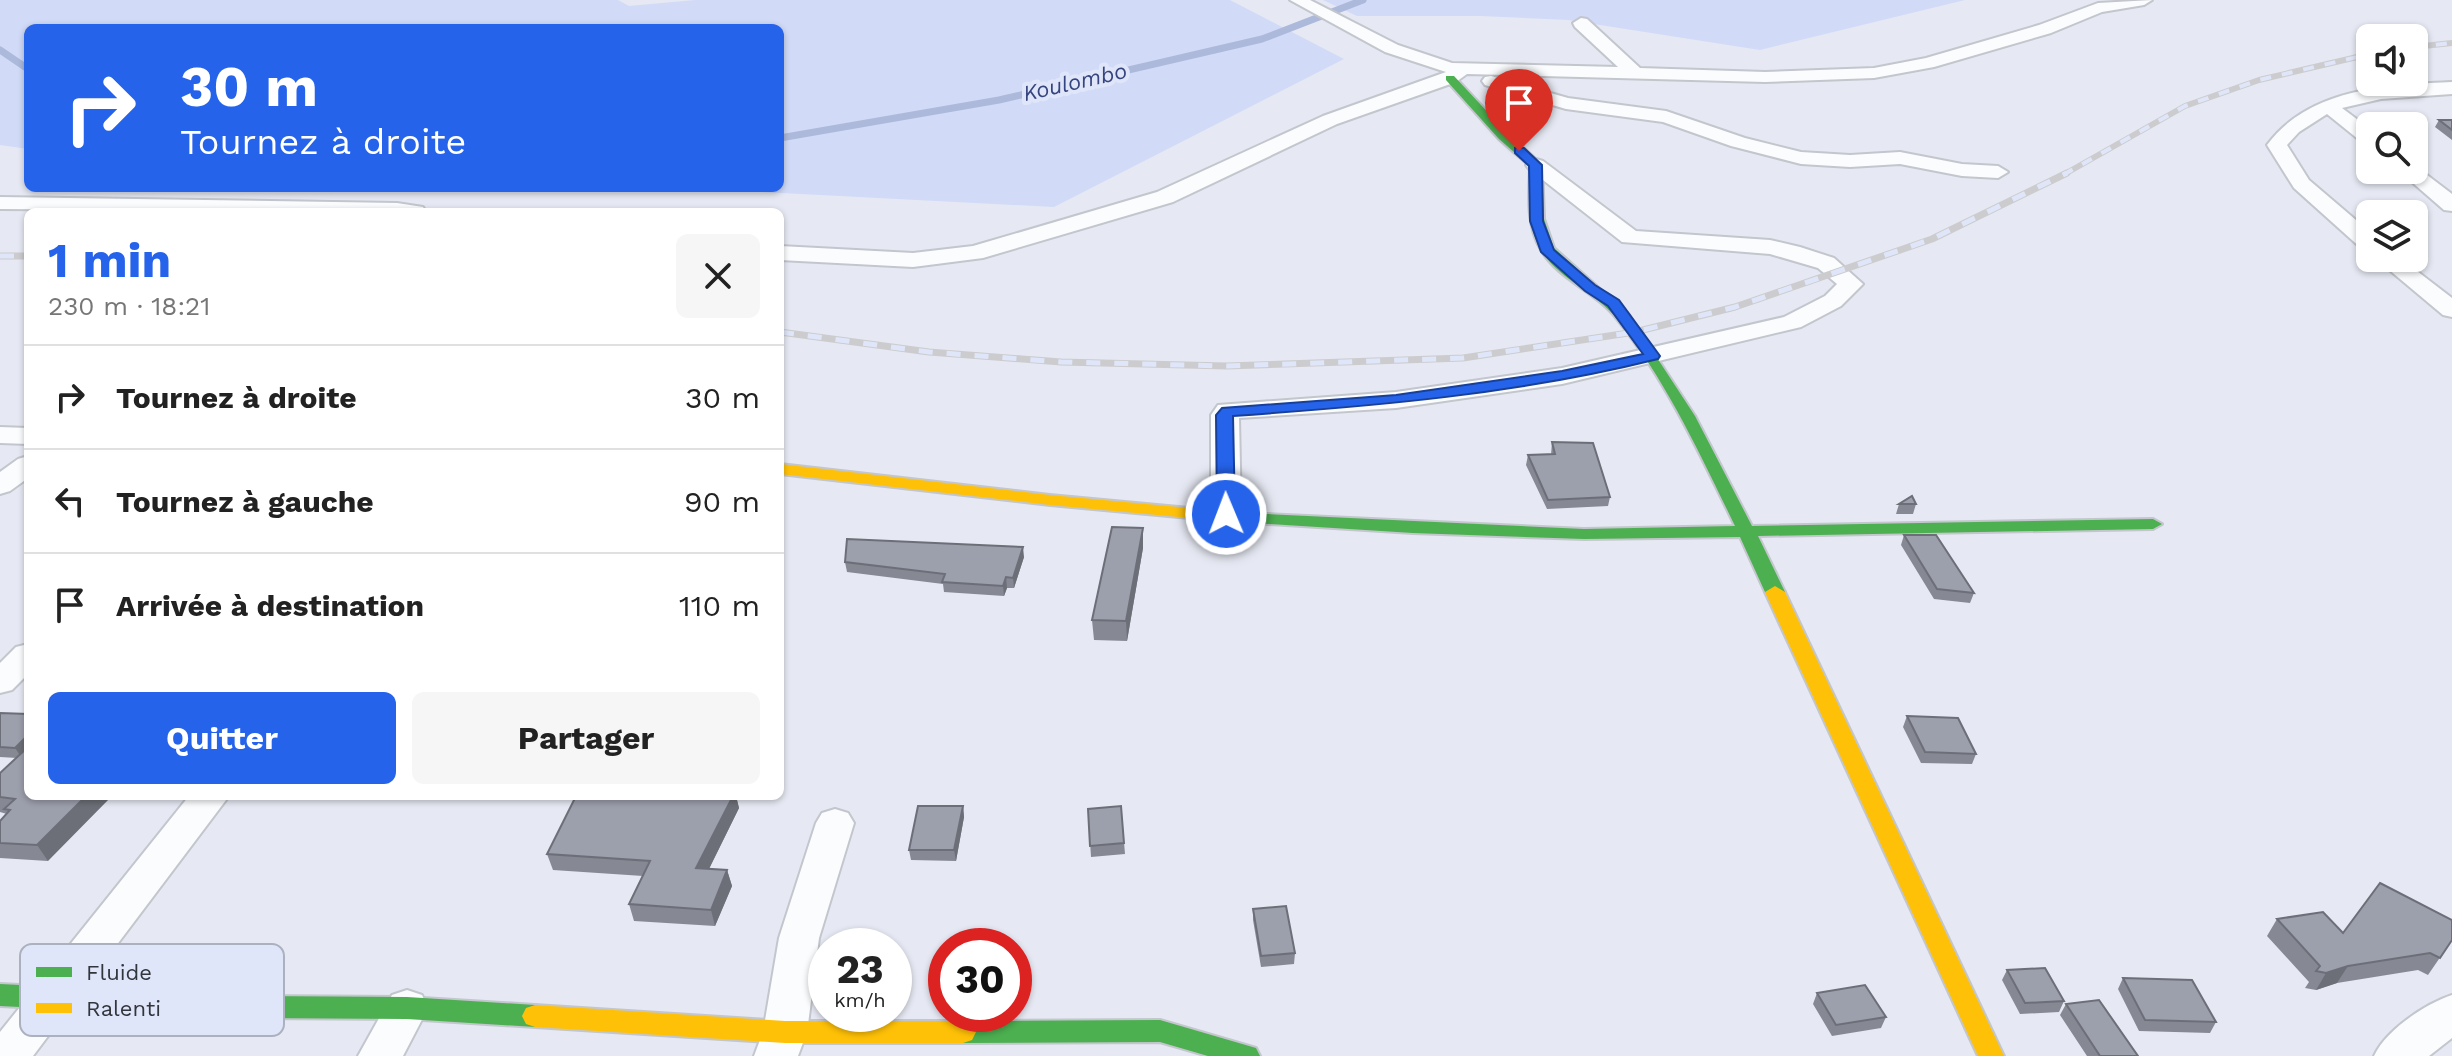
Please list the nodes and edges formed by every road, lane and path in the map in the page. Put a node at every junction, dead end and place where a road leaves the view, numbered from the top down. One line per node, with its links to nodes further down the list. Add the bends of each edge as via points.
1 (1298, 0): 4 (street, via 1381,46)
2 (2144, 0): 5 (street, via 2098,8 2045,29 1901,69 1797,77)
3 (1581, 23): 5 (street)
4 (1456, 73): 5 (street); 9 (street, via 1503,136); 10 (street, via 1566,103 1666,117 1801,158 1900,158); 16 (street, via 1330,120 1165,197 975,253 913,260)
5 (1637, 75)
6 (2452, 88): 7 (street, via 2398,91)
7 (2328, 106): 8 (street); 15 (street, via 2303,119 2277,145 2301,184)
8 (2356, 128)
9 (1536, 165): 19 (street, via 1536,221 1548,252 1613,303); 19 (street, via 1630,237 1770,247 1826,263 1851,284 1833,301 1792,322)
10 (1998, 172)
11 (2426, 184): 13 (street)
12 (0, 203): 14 (street)
13 (2452, 205)
14 (331, 208)
15 (2356, 232)
16 (784, 253)
17 (2404, 272): 18 (street)
18 (2452, 310)
19 (1652, 356): 25 (street, via 1562,376 1396,400 1228,411); 27 (street)
20 (0, 435): 21 (street)
21 (24, 436)
22 (24, 468): 24 (street)
23 (784, 470): 25 (street, via 916,487)
24 (0, 485)
25 (1226, 514): 27 (street, via 1503,532)
26 (2153, 524): 27 (street)
27 (1747, 532): 44 (street)
28 (24, 659): 29 (street)
29 (0, 682)
30 (207, 800): 32 (street)
31 (835, 823): 39 (street, via 799,938)
32 (94, 944)
33 (0, 995): 34 (street)
34 (20, 996)
35 (284, 1007): 36 (street)
36 (407, 1008): 39 (street); 42 (street)
37 (2452, 1013): 45 (street)
38 (23, 1036): 41 (street)
39 (780, 1044): 40 (street)
40 (1159, 1044): 43 (street)
41 (7, 1056)
42 (380, 1056)
43 (1247, 1056)
44 (1991, 1056)
45 (2396, 1056)

